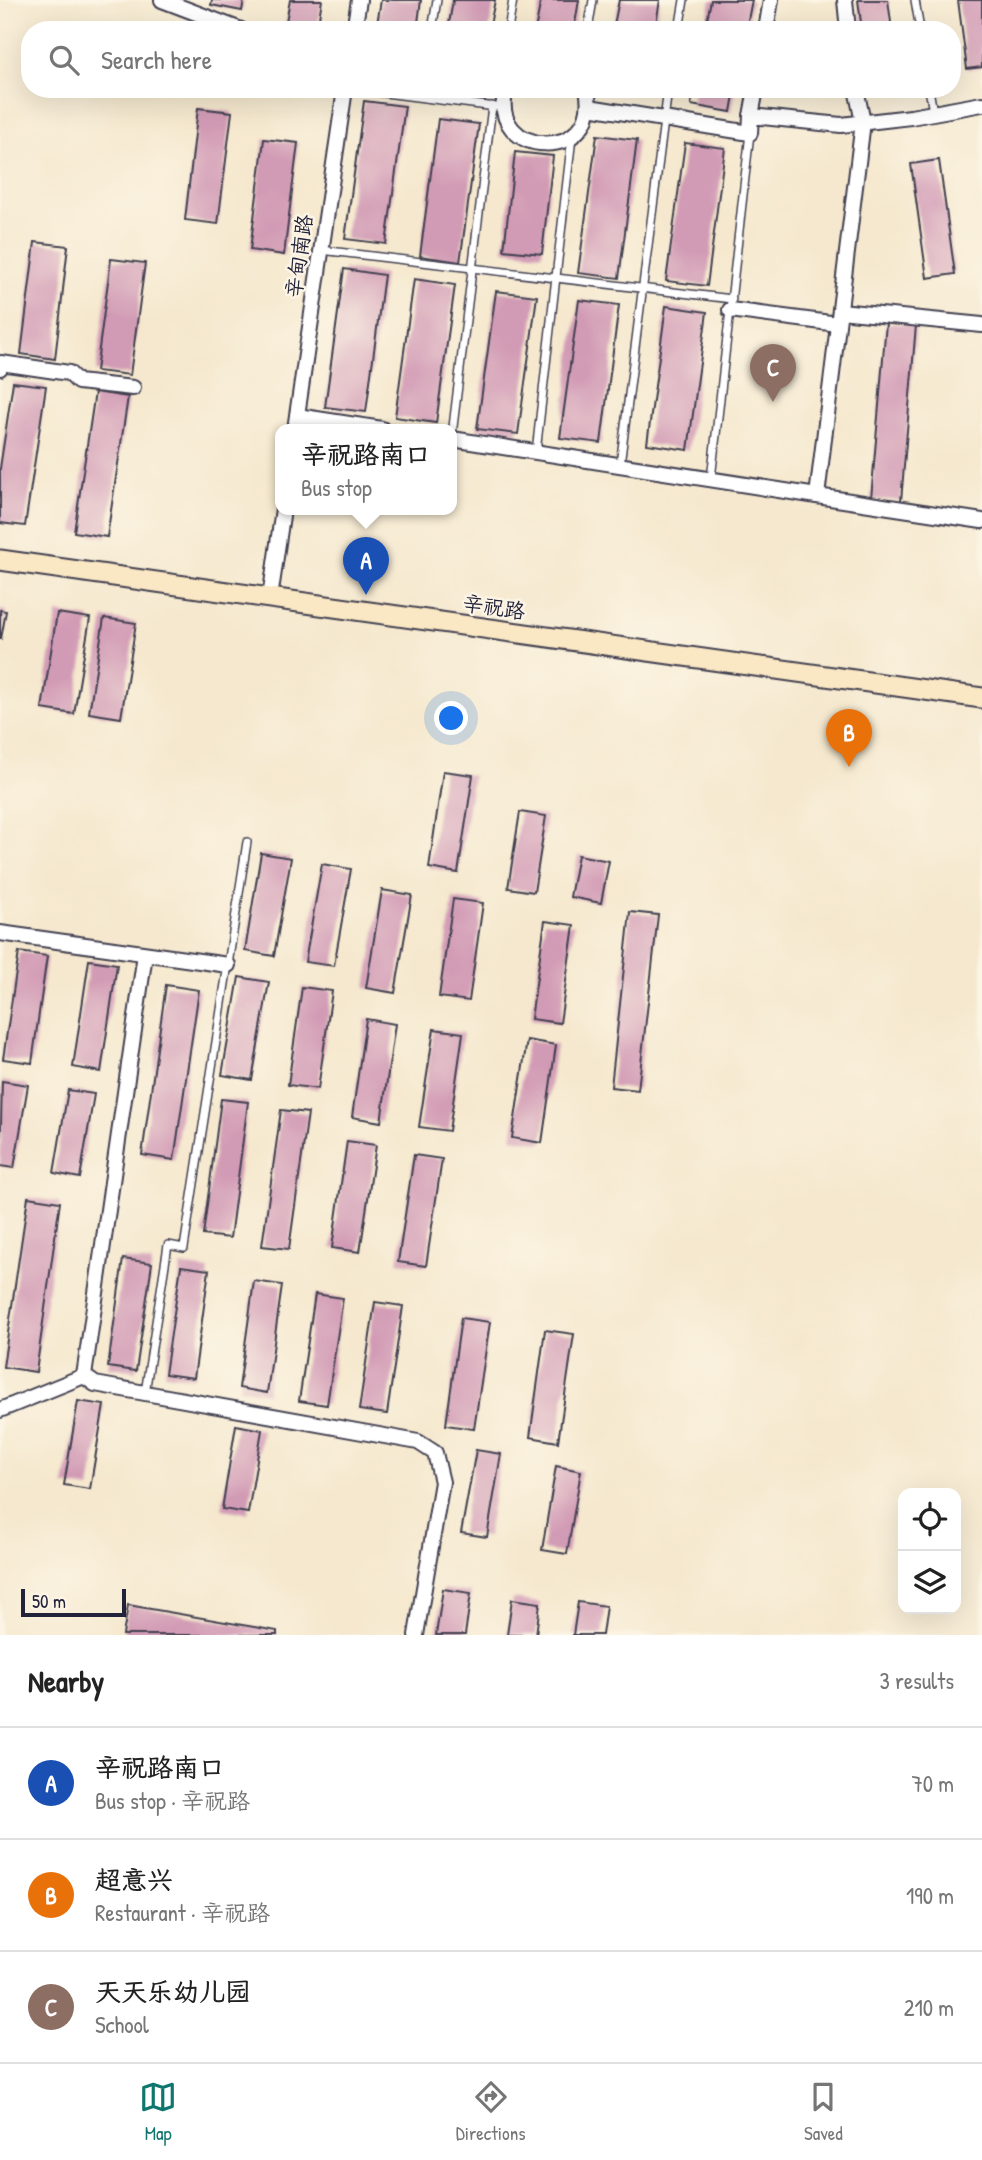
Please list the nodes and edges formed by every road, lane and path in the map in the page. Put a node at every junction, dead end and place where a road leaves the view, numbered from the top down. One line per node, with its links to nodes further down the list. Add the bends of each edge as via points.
1 (162, 0): 10 (street)
2 (359, 0): 11 (street)
3 (437, 0): 12 (lane)
4 (513, 0): 13 (lane)
5 (593, 0): 14 (lane)
6 (684, 0): 15 (lane)
7 (771, 0): 16 (street)
8 (845, 0): 17 (street)
9 (915, 0): 18 (lane)
10 (217, 21)
11 (356, 21)
12 (434, 21)
13 (510, 21)
14 (590, 21)
15 (680, 21)
16 (768, 21)
17 (847, 21)
18 (918, 21)
19 (344, 98): 36 (street, 辛甸南路)
20 (426, 98): 28 (lane)
21 (502, 98): 28 (street)
22 (588, 98): 29 (street)
23 (666, 98): 32 (lane)
24 (754, 98): 31 (street)
25 (858, 98): 33 (street)
26 (930, 98): 30 (lane)
27 (982, 104): 30 (street)
28 (498, 107): 35 (street, via 517,134 530,142 552,144); 37 (lane)
29 (589, 107): 32 (street); 35 (street)
30 (933, 113): 33 (street)
31 (751, 116): 33 (street, via 841,125); 34 (street)
32 (663, 118): 34 (street); 38 (lane)
33 (863, 122): 40 (street)
34 (750, 133): 39 (lane)
35 (572, 136): 48 (lane)
36 (321, 250): 37 (lane); 44 (street, 辛甸南路)
37 (472, 269): 38 (lane); 46 (lane)
38 (642, 289): 39 (lane); 49 (lane)
39 (731, 305): 40 (street); 50 (lane)
40 (839, 318): 41 (street); 51 (street)
41 (982, 325)
42 (0, 368): 43 (street, via 1,363 69,373 78,382)
43 (133, 388)
44 (296, 422): 45 (street)
45 (321, 424)
46 (454, 424)
47 (457, 438): 48 (street)
48 (536, 452): 49 (street)
49 (620, 465): 50 (street)
50 (711, 480): 51 (street)
51 (817, 496): 53 (street)
52 (282, 515): 55 (street)
53 (982, 521)
54 (0, 560): 55 (main road, 辛祝路)
55 (270, 598): 56 (main road, 辛祝路)
56 (982, 698)
57 (247, 842): 60 (lane)
58 (0, 933): 59 (street)
59 (145, 954): 60 (street); 61 (street)
60 (228, 965): 62 (lane, via 184,1248 168,1245)
61 (84, 1376): 62 (street, via 95,1384); 63 (street)
62 (145, 1393): 64 (street, via 418,1443 435,1453 442,1482)
63 (0, 1410)
64 (416, 1635)

